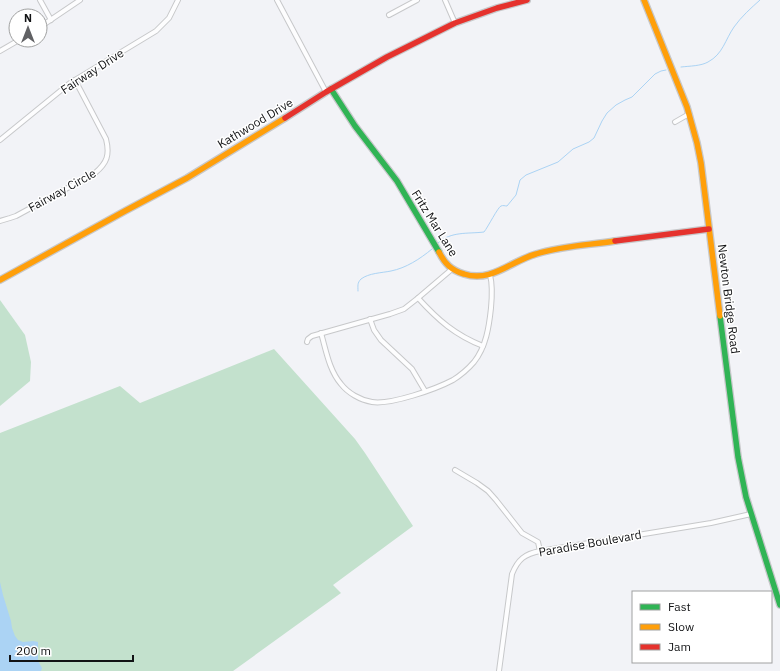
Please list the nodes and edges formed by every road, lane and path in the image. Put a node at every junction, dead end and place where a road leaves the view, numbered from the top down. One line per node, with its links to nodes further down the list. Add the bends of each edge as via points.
1 (40, 0): 10 (street)
2 (80, 0): 10 (street)
3 (178, 0): 13 (street, Fairway Drive, via 169,18 156,31)
4 (277, 0): 14 (street)
5 (417, 0): 9 (street)
6 (445, 0): 12 (street)
7 (527, 0): 12 (street, Kathwood Drive)
8 (644, 0): 15 (street, Newton Bridge Road)
9 (389, 14)
10 (51, 20): 11 (street)
11 (48, 22)
12 (455, 23): 14 (street, Kathwood Drive, via 387,57)
13 (76, 80): 17 (street, Fairway Drive); 18 (street, Fairway Circle, via 106,139 108,149 104,165 95,173 16,216)
14 (329, 91): 20 (street, Fritz Mar Lane, via 397,181 442,258); 22 (street, Kathwood Drive, via 187,178)
15 (690, 114): 16 (street); 19 (street, Newton Bridge Road, via 701,163)
16 (675, 122)
17 (0, 140)
18 (0, 221)
19 (709, 228): 21 (street, Fritz Mar Lane, via 554,249 534,254); 30 (street, Newton Bridge Road, via 738,457)
20 (452, 269): 21 (street, Fritz Mar Lane, via 470,276); 23 (street)
21 (490, 275): 27 (street, via 492,298)
22 (0, 280)
23 (418, 298): 24 (street, via 404,309); 27 (street, via 449,327)
24 (370, 319): 25 (street); 28 (street, via 377,336 412,369)
25 (321, 333): 26 (street, via 312,336); 28 (street, via 333,372 352,394 371,402 386,402)
26 (307, 342)
27 (483, 346): 28 (street, via 462,374 446,384)
28 (425, 391)
29 (456, 470): 31 (street, via 488,491 522,533 538,542)
30 (751, 514): 31 (street, Paradise Boulevard); 32 (street, Newton Bridge Road)
31 (540, 551): 33 (street, Paradise Boulevard, via 522,558 512,574)
32 (780, 604)
33 (499, 671)

